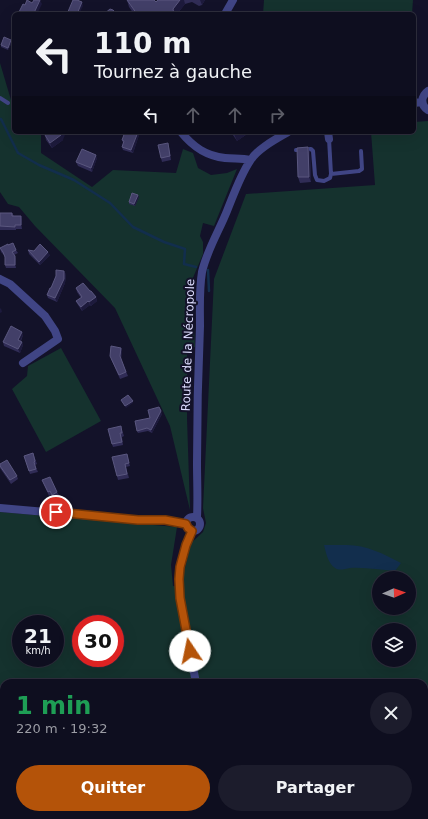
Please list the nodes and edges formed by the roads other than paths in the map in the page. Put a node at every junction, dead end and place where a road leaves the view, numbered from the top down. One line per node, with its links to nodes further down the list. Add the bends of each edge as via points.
1 (233, 0): 2 (street)
2 (226, 12)
3 (428, 91): 6 (street)
4 (0, 98): 5 (lane)
5 (8, 103)
6 (418, 103): 7 (street)
7 (428, 110)
8 (183, 134): 13 (street, via 189,142 211,156)
9 (284, 134): 13 (street)
10 (329, 136): 14 (lane)
11 (296, 150): 14 (lane, via 313,151 317,180 324,181 330,178)
12 (361, 151): 14 (lane, via 360,171)
13 (250, 160): 18 (street, Route de la Nécropole, via 202,270 198,357)
14 (331, 174)
15 (0, 279): 16 (street, via 10,284 45,316 58,339)
16 (23, 363)
17 (0, 508): 19 (street, via 165,520)
18 (197, 517): 19 (street, via 192,516); 20 (street, via 200,526)
19 (186, 524): 20 (street)
20 (192, 531): 21 (street, via 180,567 179,579 180,598)
21 (195, 679)

